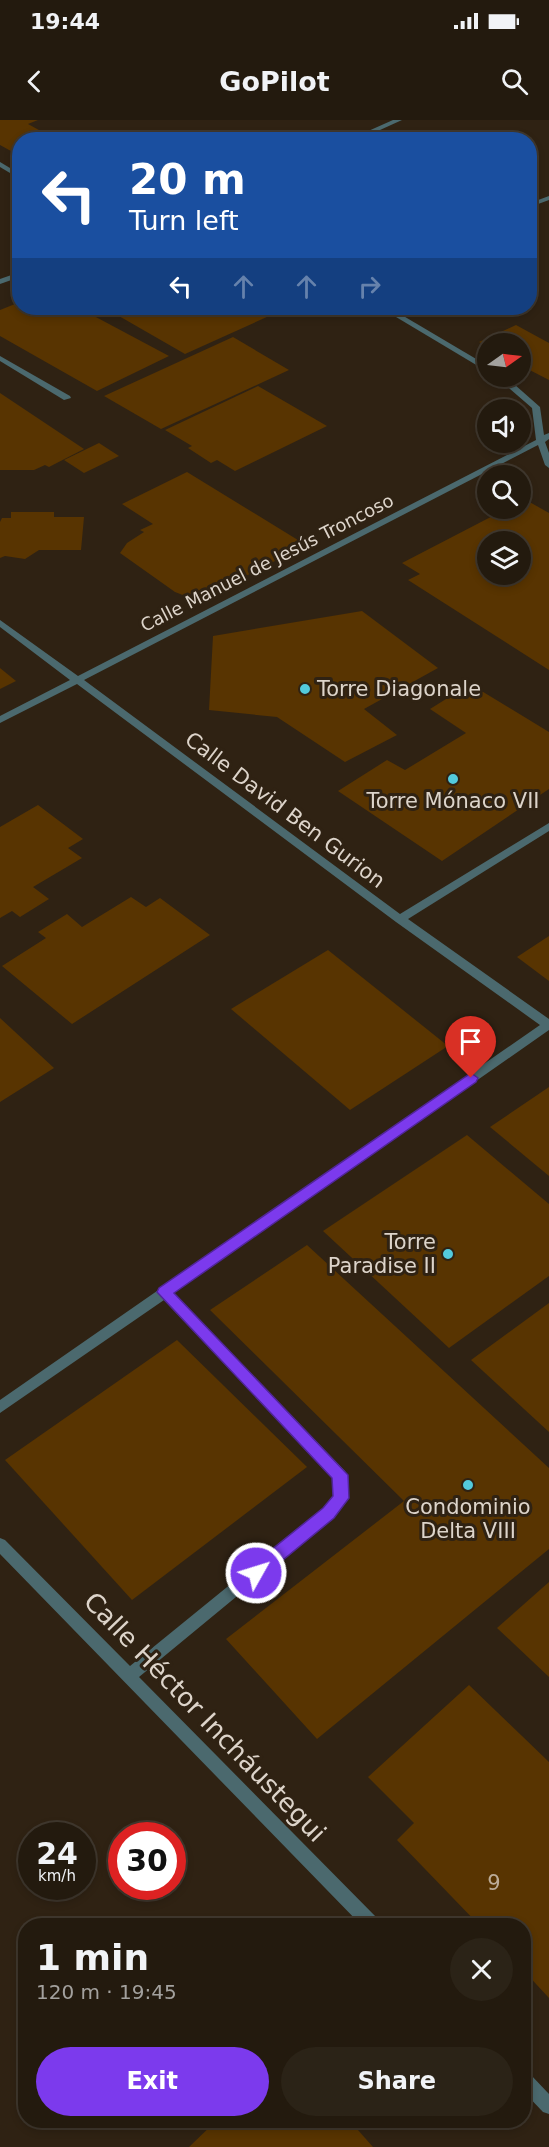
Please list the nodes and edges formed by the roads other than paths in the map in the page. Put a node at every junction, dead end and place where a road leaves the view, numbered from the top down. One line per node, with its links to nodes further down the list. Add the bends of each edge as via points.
1 (399, 120): 2 (street)
2 (370, 132)
3 (398, 315): 5 (street)
4 (0, 358): 7 (street)
5 (477, 363)
6 (513, 387): 8 (street, via 536,406)
7 (67, 398)
8 (544, 438): 9 (street); 11 (street, Calle Manuel de Jesús Troncoso)
9 (549, 465)
10 (0, 623): 11 (street, Calle David Ben Gurion)
11 (79, 680): 12 (street, Calle Manuel de Jesús Troncoso); 14 (street, Calle David Ben Gurion)
12 (0, 720)
13 (549, 826): 14 (street)
14 (400, 919): 15 (street, Calle David Ben Gurion)
15 (548, 1025): 16 (street)
16 (164, 1292): 17 (street); 19 (street, via 340,1475 341,1498 328,1513)
17 (0, 1407)
18 (0, 1544): 19 (street, Calle Héctor Incháustegui)
19 (129, 1676): 20 (street, Calle Héctor Incháustegui)
20 (365, 1918)
21 (531, 2087): 22 (street)
22 (549, 2106)

